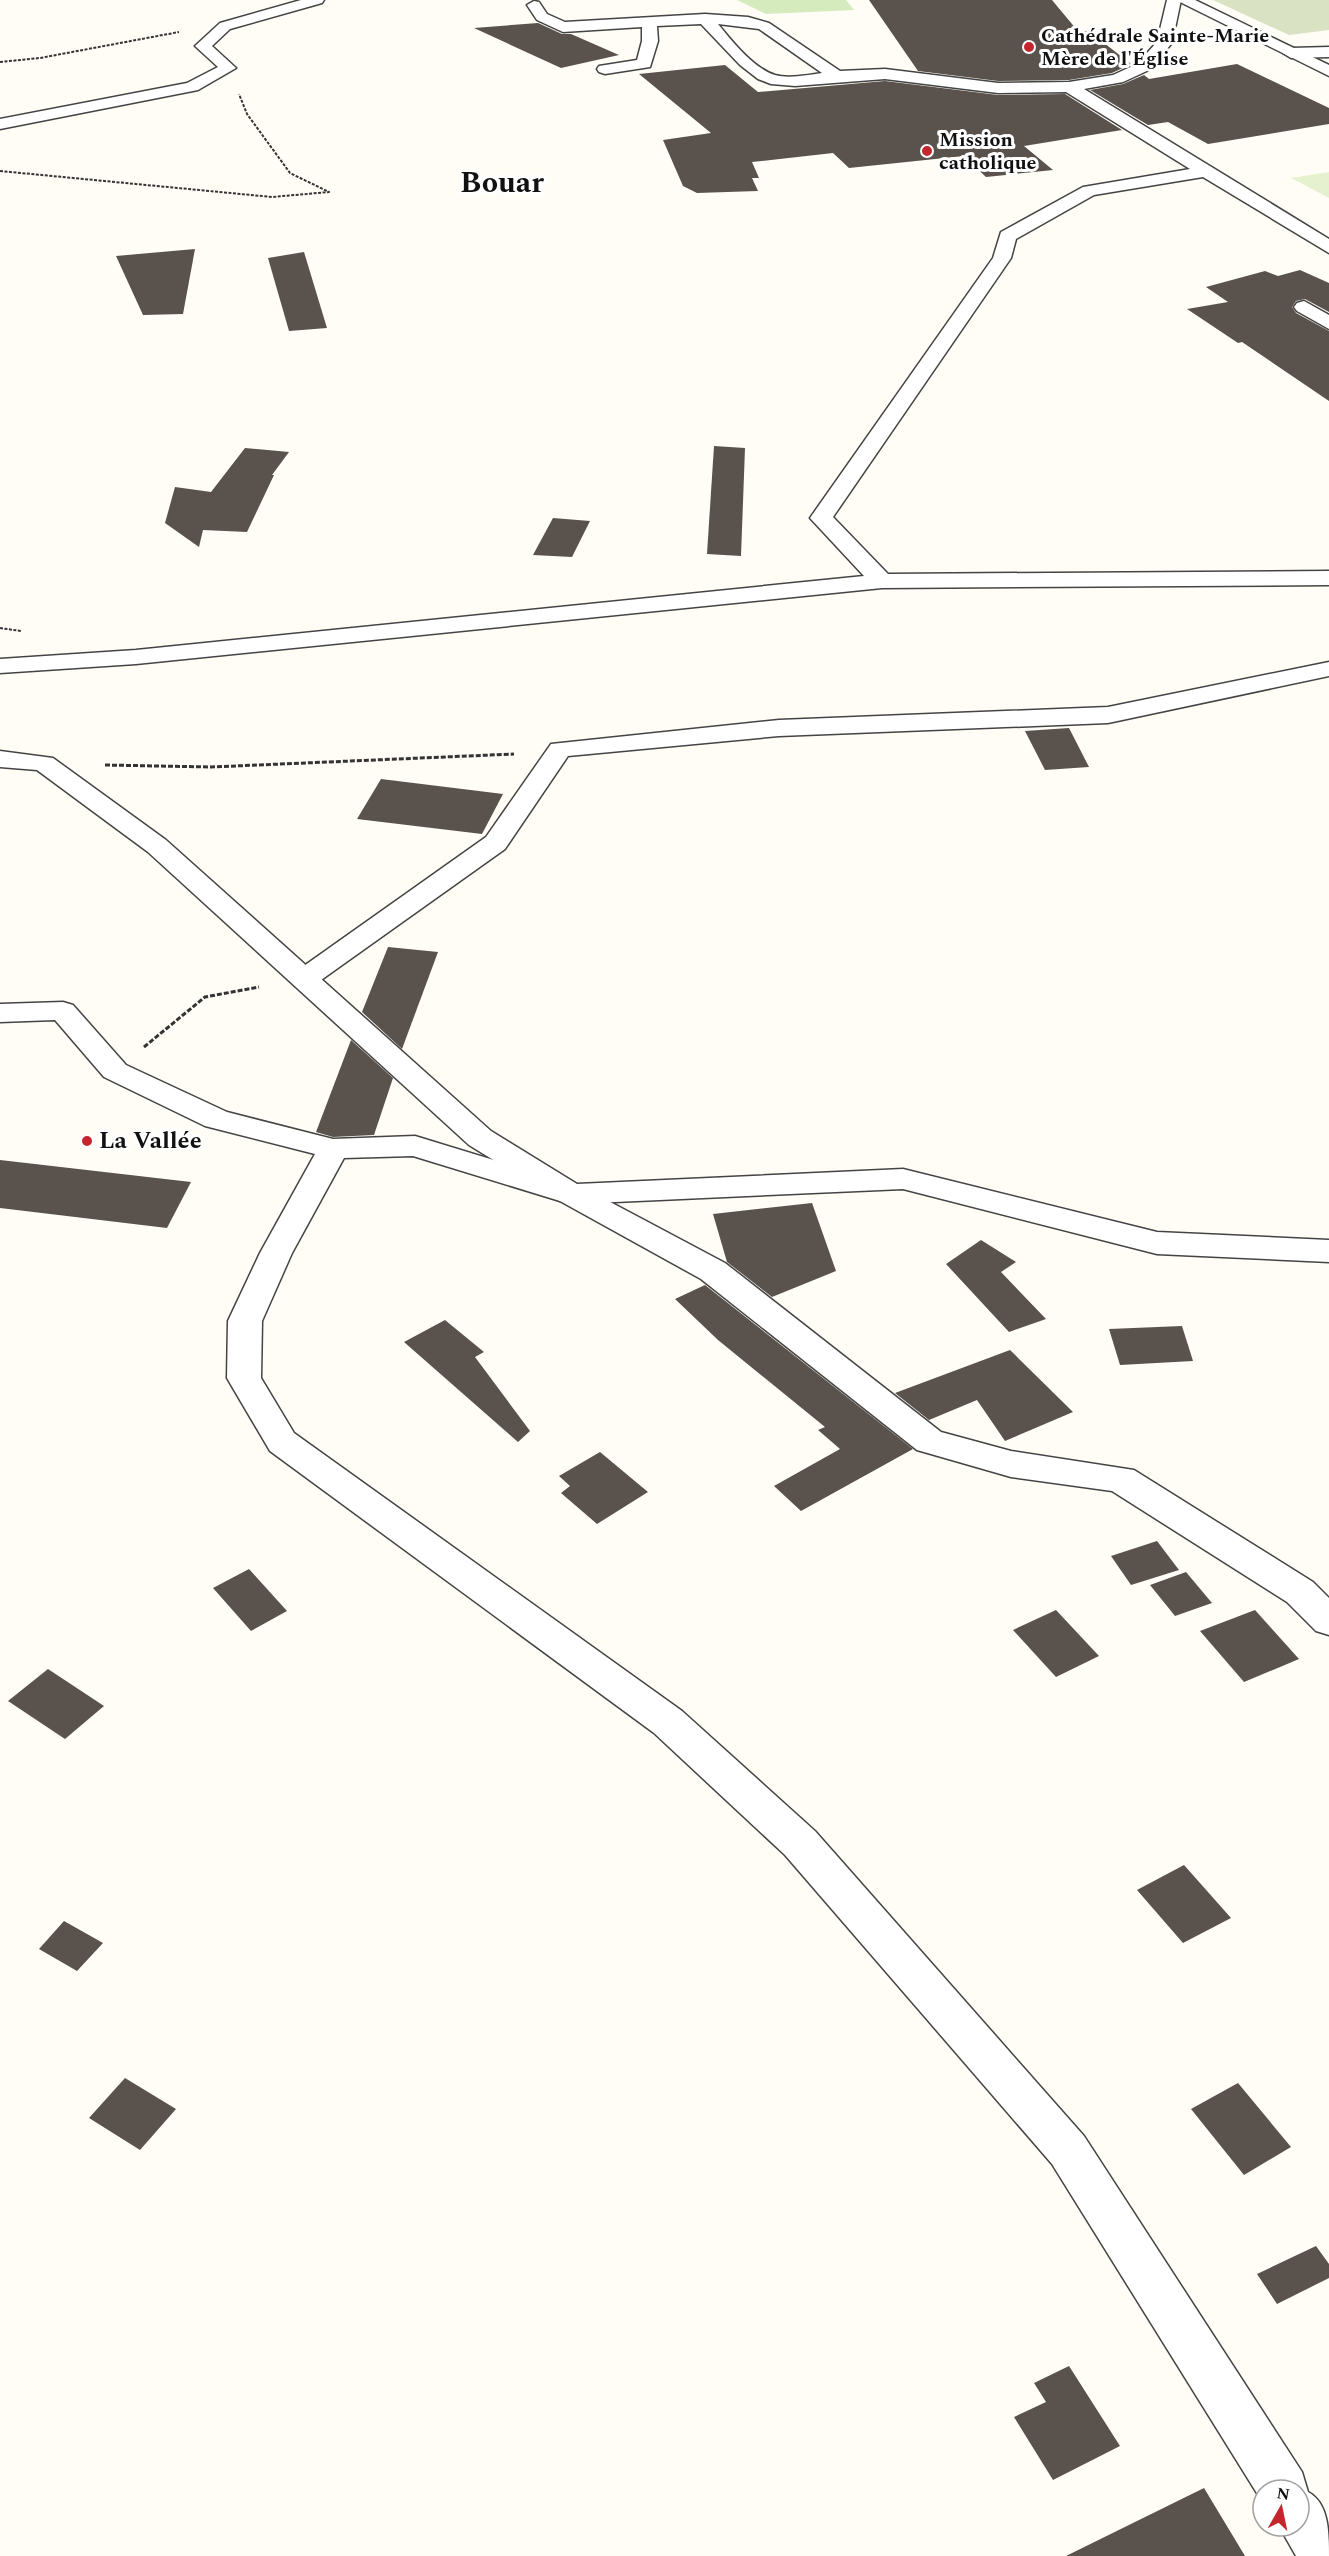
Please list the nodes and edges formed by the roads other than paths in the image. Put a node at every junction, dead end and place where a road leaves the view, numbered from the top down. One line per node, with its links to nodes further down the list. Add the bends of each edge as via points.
1 (317, 0): 13 (street, via 225,26 203,46 228,68 192,87)
2 (1174, 0): 12 (street, via 1164,43 1143,67 1117,79)
3 (1183, 0): 8 (street)
4 (534, 6): 6 (street, via 542,17 563,27)
5 (705, 19): 6 (street); 11 (street, via 765,26); 11 (street, via 724,42 768,79)
6 (649, 21): 9 (street, via 650,41 644,64)
7 (1329, 52): 8 (street)
8 (1291, 53): 10 (street)
9 (605, 69)
10 (1329, 71)
11 (837, 76): 12 (street, via 885,74 998,88)
12 (1069, 87): 14 (street)
13 (0, 124)
14 (1208, 171): 15 (street); 19 (street, via 1089,191 1006,236 1002,258 821,518)
15 (1329, 247)
16 (1304, 307): 17 (street)
17 (1329, 322)
18 (1329, 578): 19 (street)
19 (882, 581): 20 (street, via 136,657)
20 (0, 666)
21 (1329, 669): 23 (street, via 1108,715 779,728 560,749 496,843)
22 (0, 759): 23 (street, via 44,763 157,846)
23 (304, 979): 26 (street, via 480,1138)
24 (0, 1013): 25 (street, via 63,1011 115,1071 216,1119)
25 (333, 1149): 26 (street, via 415,1146); 29 (street, via 276,1253 245,1321 244,1378 282,1442 668,1722 800,1843 1068,2150)
26 (571, 1194): 27 (street, via 903,1179 1157,1243); 28 (street, via 713,1270 929,1441 1011,1464 1120,1479 1300,1592)
27 (1329, 1251)
28 (1329, 1621)
29 (1276, 2478)
30 (1311, 2533): 31 (street)
31 (1326, 2556)

